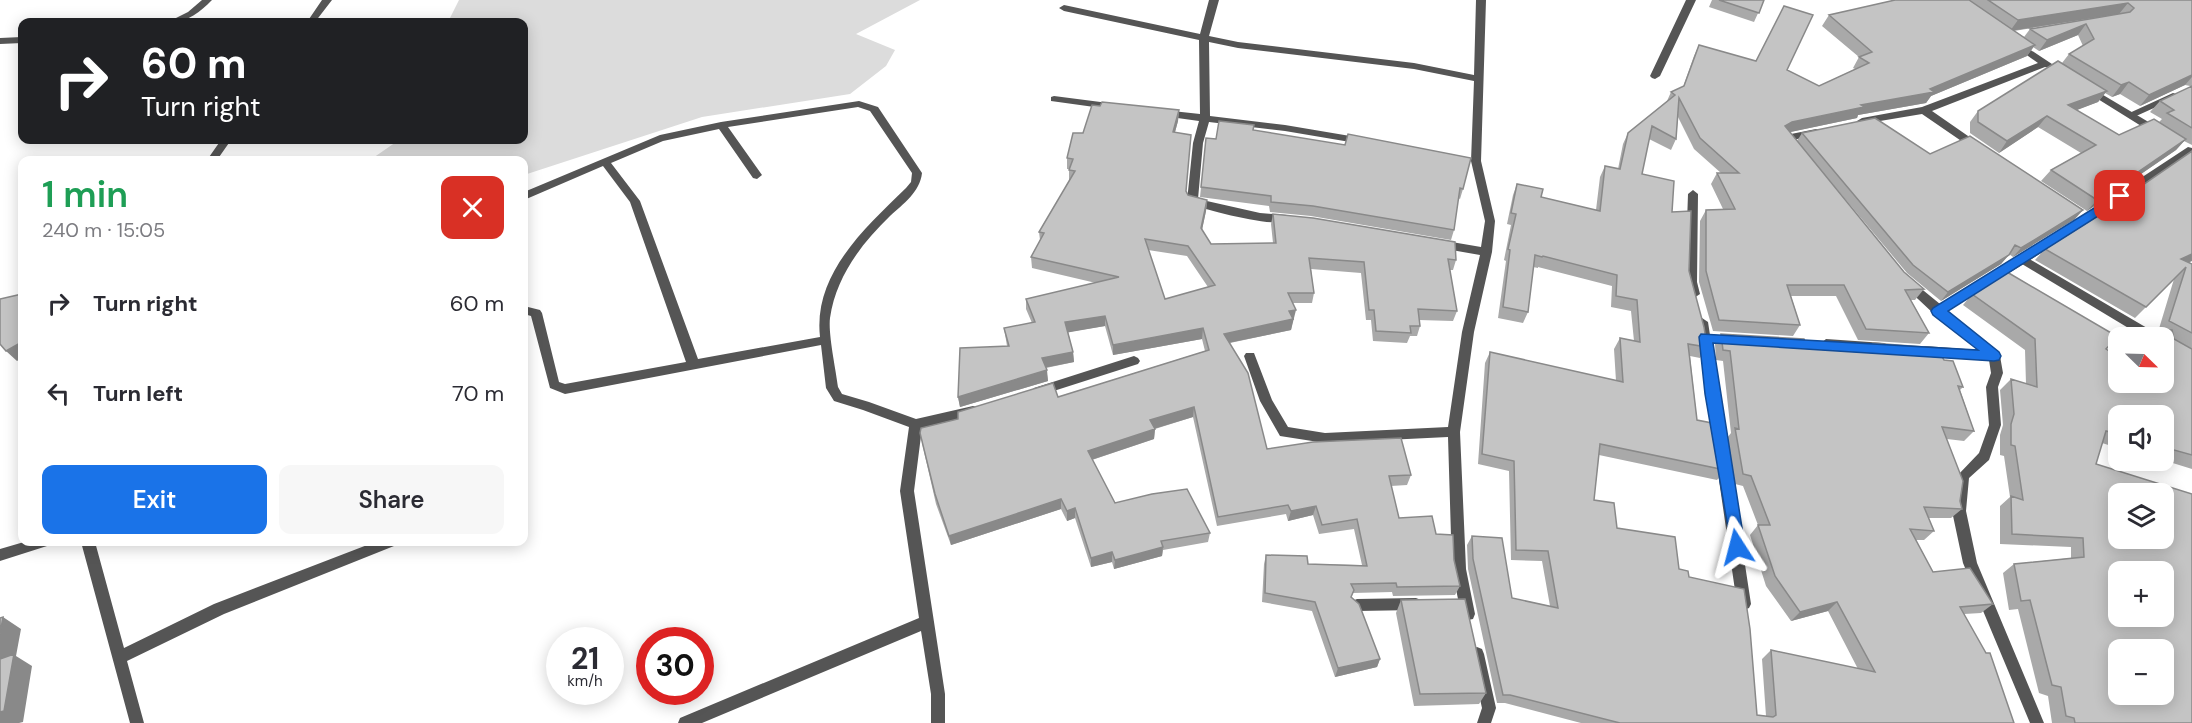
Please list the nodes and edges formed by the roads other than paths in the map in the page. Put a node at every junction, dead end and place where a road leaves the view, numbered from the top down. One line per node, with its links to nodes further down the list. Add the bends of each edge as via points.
1 (207, 0): 7 (street)
2 (327, 0): 8 (street)
3 (1214, 0): 10 (street)
4 (1481, 0): 16 (street)
5 (1691, 0): 15 (street)
6 (1064, 8): 10 (street)
7 (183, 18)
8 (314, 18)
9 (2017, 35): 13 (street, via 2006,37)
10 (1204, 38): 16 (street, via 1414,66); 24 (street)
11 (18, 40): 12 (street)
12 (0, 41)
13 (2046, 63): 14 (street); 21 (street)
14 (2063, 74)
15 (1655, 76)
16 (1479, 79): 39 (street, via 1470,160 1490,221)
17 (2080, 84): 23 (street)
18 (2186, 90): 23 (street)
19 (1054, 99): 20 (street)
20 (1124, 108)
21 (1924, 110): 25 (street); 31 (street)
22 (1147, 111): 24 (street)
23 (2130, 115): 28 (street)
24 (1205, 118): 29 (street); 37 (street, via 1198,143 1192,201 1260,217)
25 (1850, 124)
26 (721, 125): 33 (street, via 660,138); 34 (street); 45 (street, via 868,105 918,173 910,191 868,231 834,279 824,320)
27 (1830, 129): 32 (street, via 1786,138)
28 (2169, 139)
29 (1375, 144)
30 (2186, 149): 40 (street)
31 (1987, 154)
32 (1801, 155)
33 (604, 161): 35 (street); 50 (street, via 635,201)
34 (757, 175)
35 (528, 194)
36 (1693, 194): 61 (street, via 1691,282 1711,338)
37 (1301, 220)
38 (1428, 242): 39 (street)
39 (1486, 252): 54 (street, via 1468,332)
40 (2021, 258): 43 (street); 44 (street)
41 (1901, 278): 43 (street)
42 (528, 311): 50 (street, via 536,313 554,385 565,389)
43 (1938, 311): 48 (street)
44 (2137, 327)
45 (826, 340): 50 (street); 53 (street, via 832,388 838,399)
46 (1809, 343): 48 (street)
47 (1250, 356): 54 (street, via 1266,401 1284,432 1325,438)
48 (1994, 356): 68 (street, via 1995,425 1984,456 1963,476 1959,511 1970,563)
49 (1134, 360): 51 (street)
50 (694, 366)
51 (1023, 396)
52 (989, 406): 53 (street)
53 (916, 424): 62 (street, via 907,491)
54 (1454, 432): 67 (street, via 1459,603 1472,632 1489,708)
55 (29, 546): 58 (street)
56 (89, 546): 63 (street)
57 (379, 546): 63 (street, via 219,609)
58 (0, 555)
59 (1429, 604): 60 (street)
60 (1358, 605)
61 (1747, 619)
62 (927, 622): 65 (street); 66 (street, via 938,694)
63 (120, 657): 64 (street)
64 (136, 723)
65 (685, 723)
66 (938, 723)
67 (1484, 723)
68 (2037, 723)

